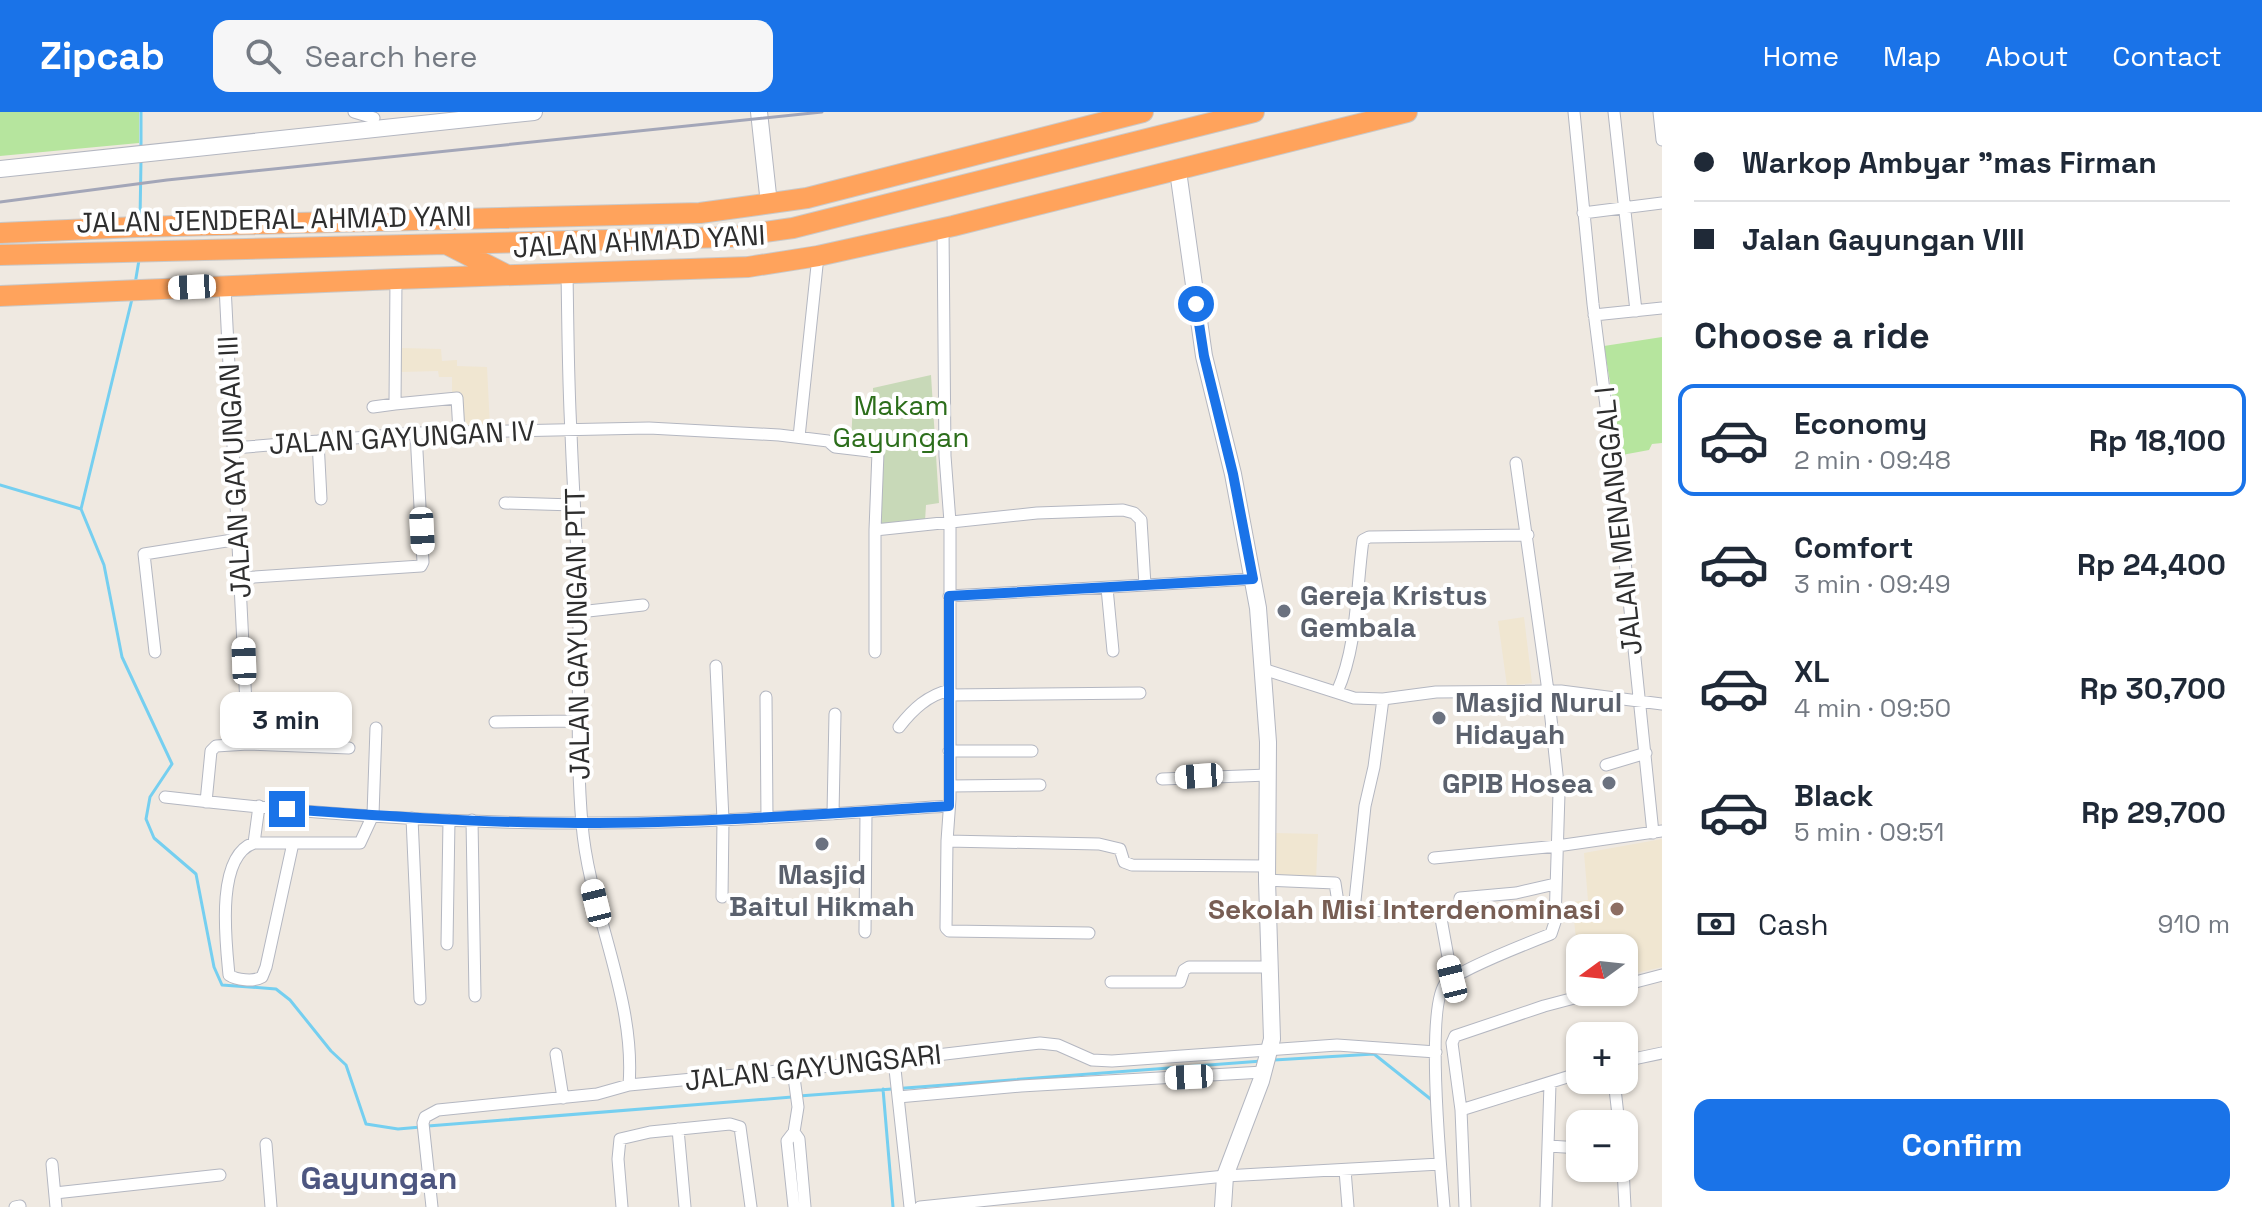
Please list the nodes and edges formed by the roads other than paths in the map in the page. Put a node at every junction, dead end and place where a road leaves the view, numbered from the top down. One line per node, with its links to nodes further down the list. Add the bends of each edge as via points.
1 (354, 112): 12 (street)
2 (534, 112): 11 (street)
3 (759, 112): 17 (street)
4 (1143, 112): 17 (highway, JALAN JENDERAL AHMAD YANI, via 852,188)
5 (1254, 112): 22 (highway, JALAN JENDERAL AHMAD YANI, via 793,228 668,240)
6 (1407, 112): 10 (highway, JALAN AHMAD YANI)
7 (1574, 112): 19 (street, JALAN MENANGGAL I)
8 (1614, 112): 18 (street)
9 (1659, 112): 13 (street)
10 (1378, 116): 15 (highway, JALAN AHMAD YANI)
11 (437, 117): 12 (street)
12 (374, 120): 14 (street)
13 (1662, 140)
14 (0, 169)
15 (1178, 171): 20 (highway, JALAN AHMAD YANI); 50 (street, via 1204,356)
16 (1662, 203): 18 (street)
17 (769, 204): 21 (highway, JALAN JENDERAL AHMAD YANI, via 622,217)
18 (1625, 208): 19 (street); 31 (street)
19 (1583, 213): 32 (street, JALAN MENANGGAL I)
20 (943, 228): 24 (highway, JALAN AHMAD YANI); 45 (street)
21 (0, 233)
22 (443, 243): 23 (highway, JALAN JENDERAL AHMAD YANI); 26 (highway)
23 (3, 256)
24 (818, 256): 25 (highway, JALAN AHMAD YANI, via 707,270); 38 (street)
25 (567, 274): 26 (highway, JALAN AHMAD YANI); 35 (street, JALAN GAYUNGAN PTT)
26 (509, 276): 27 (highway, JALAN AHMAD YANI)
27 (396, 279): 28 (highway, JALAN AHMAD YANI); 33 (street)
28 (225, 286): 29 (highway, JALAN AHMAD YANI); 40 (street, JALAN GAYUNGAN III)
29 (0, 296)
30 (1662, 308): 31 (street)
31 (1636, 311): 32 (street)
32 (1594, 315): 67 (street, JALAN MENANGGAL I)
33 (395, 404): 34 (street); 36 (street, via 457,398)
34 (373, 407)
35 (570, 428): 36 (street, JALAN GAYUNGAN IV); 38 (street, JALAN GAYUNGAN IV); 44 (street, JALAN GAYUNGAN PTT)
36 (459, 432): 37 (street, JALAN GAYUNGAN IV)
37 (416, 433): 39 (street, JALAN GAYUNGAN IV); 49 (street, via 421,566)
38 (799, 437): 46 (street, JALAN GAYUNGAN IV, via 878,452)
39 (318, 441): 40 (street, JALAN GAYUNGAN IV); 42 (street)
40 (234, 448): 48 (street, JALAN GAYUNGAN III)
41 (1516, 463): 47 (street)
42 (321, 499)
43 (505, 503): 44 (street)
44 (574, 505): 55 (street, JALAN GAYUNGAN PTT)
45 (950, 522): 46 (street); 51 (street, via 1037,513 1134,513 1141,520); 53 (street)
46 (875, 530): 58 (street)
47 (1528, 535): 61 (street); 62 (street, via 1363,540 1355,617)
48 (239, 539): 49 (street, JALAN GAYUNGAN III); 57 (street, via 144,554)
49 (240, 578): 74 (street, JALAN GAYUNGAN III)
50 (1253, 579): 51 (street); 60 (street)
51 (1145, 585): 52 (street)
52 (1107, 588): 53 (street); 56 (street)
53 (949, 596): 63 (street)
54 (643, 605): 55 (street)
55 (579, 612): 70 (street, JALAN GAYUNGAN PTT)
56 (1113, 651)
57 (155, 652)
58 (875, 652)
59 (716, 666): 96 (street)
60 (1263, 669): 62 (street); 81 (street)
61 (1548, 691): 66 (street, via 1436,692); 67 (street); 102 (street, via 1559,793)
62 (1337, 692): 66 (street)
63 (950, 693): 64 (street); 72 (street, via 926,699); 76 (street)
64 (1140, 693)
65 (766, 697): 93 (street)
66 (1383, 699): 108 (street)
67 (1638, 702): 68 (street); 78 (street, JALAN MENANGGAL I)
68 (1662, 704)
69 (835, 714): 90 (street)
70 (578, 721): 71 (street); 97 (street, JALAN GAYUNGAN PTT)
71 (495, 722)
72 (899, 727)
73 (376, 728): 91 (street)
74 (248, 744): 75 (street); 86 (street, via 213,748)
75 (349, 748)
76 (949, 751): 77 (street); 84 (street)
77 (1032, 751)
78 (1646, 759): 79 (street); 80 (street); 98 (street, JALAN MENANGGAL I)
79 (1662, 763)
80 (1606, 765)
81 (1268, 775): 82 (street); 104 (street)
82 (1162, 779)
83 (1040, 785): 84 (street)
84 (950, 786): 88 (street)
85 (165, 797): 86 (street)
86 (206, 802): 87 (street)
87 (259, 806): 91 (street); 100 (street)
88 (949, 806): 89 (street); 99 (street)
89 (866, 812): 90 (street); 109 (street)
90 (833, 814): 93 (street)
91 (373, 815): 92 (street); 101 (street, via 358,845)
92 (412, 818): 94 (street); 118 (street)
93 (767, 818): 96 (street)
94 (449, 820): 95 (street); 111 (street)
95 (472, 820): 97 (street); 117 (street)
96 (723, 820): 97 (street); 106 (street)
97 (582, 823): 129 (street, JALAN GAYUNGAN PTT, via 626,1031)
98 (1657, 832): 102 (street, JALAN MENANGGAL I)
99 (947, 841): 104 (street, via 1099,844 1120,849 1124,862 1132,865); 110 (street, via 947,930)
100 (254, 843): 101 (street); 101 (street, via 237,858 224,912 229,975 256,980 266,967)
101 (293, 843)
102 (1557, 846): 103 (street, JALAN MENANGGAL I); 105 (street)
103 (1434, 858)
104 (1268, 873): 108 (street, via 1333,882 1337,907); 112 (street)
105 (1555, 884): 107 (street); 114 (street, via 1551,934)
106 (722, 897)
107 (1460, 898)
108 (1354, 910): 114 (street, via 1440,913)
109 (865, 932)
110 (1089, 933)
111 (447, 944)
112 (1271, 967): 116 (street, via 1189,967 1180,982); 124 (street, via 1273,1021)
113 (1662, 975): 115 (street)
114 (1452, 979): 120 (street, via 1439,992)
115 (1638, 981)
116 (1111, 982)
117 (475, 996)
118 (420, 999)
119 (1566, 1000): 132 (street, via 1454,1038)
120 (1436, 1052): 124 (street, via 1337,1045); 139 (street)
121 (1662, 1053): 123 (street)
122 (556, 1054): 131 (street)
123 (1638, 1058)
124 (1267, 1060): 125 (street, JALAN GAYUNGSARI, via 1112,1061 1083,1058 1049,1043); 130 (street); 142 (street)
125 (895, 1067): 126 (street, JALAN GAYUNGSARI); 130 (street)
126 (793, 1070): 129 (street, JALAN GAYUNGSARI); 134 (street, via 798,1107)
127 (1566, 1078): 128 (street)
128 (1550, 1084): 132 (street); 136 (street)
129 (629, 1085): 131 (street, JALAN GAYUNGSARI)
130 (897, 1094): 155 (street)
131 (563, 1098): 149 (street, JALAN GAYUNGSARI, via 438,1110 425,1117)
132 (1461, 1110): 161 (street)
133 (678, 1129): 150 (street, via 620,1139); 151 (street); 152 (street, via 740,1127)
134 (794, 1132): 153 (street, via 787,1141); 154 (street)
135 (266, 1144): 148 (street)
136 (1549, 1146): 137 (street); 162 (street)
137 (1566, 1147)
138 (52, 1164): 145 (street)
139 (1440, 1164): 140 (street); 160 (street)
140 (1345, 1170): 142 (street); 159 (street)
141 (220, 1175): 145 (street)
142 (1225, 1176): 144 (street); 158 (street)
143 (1624, 1182): 163 (street)
144 (1075, 1191): 146 (street); 157 (street)
145 (55, 1193): 147 (street)
146 (1020, 1202): 156 (street)
147 (56, 1207)
148 (271, 1207)
149 (432, 1207)
150 (622, 1207)
151 (685, 1207)
152 (751, 1207)
153 (794, 1207)
154 (805, 1207)
155 (910, 1207)
156 (920, 1207)
157 (1076, 1207)
158 (1223, 1207)
159 (1348, 1207)
160 (1444, 1207)
161 (1465, 1207)
162 (1546, 1207)
163 (1625, 1207)

